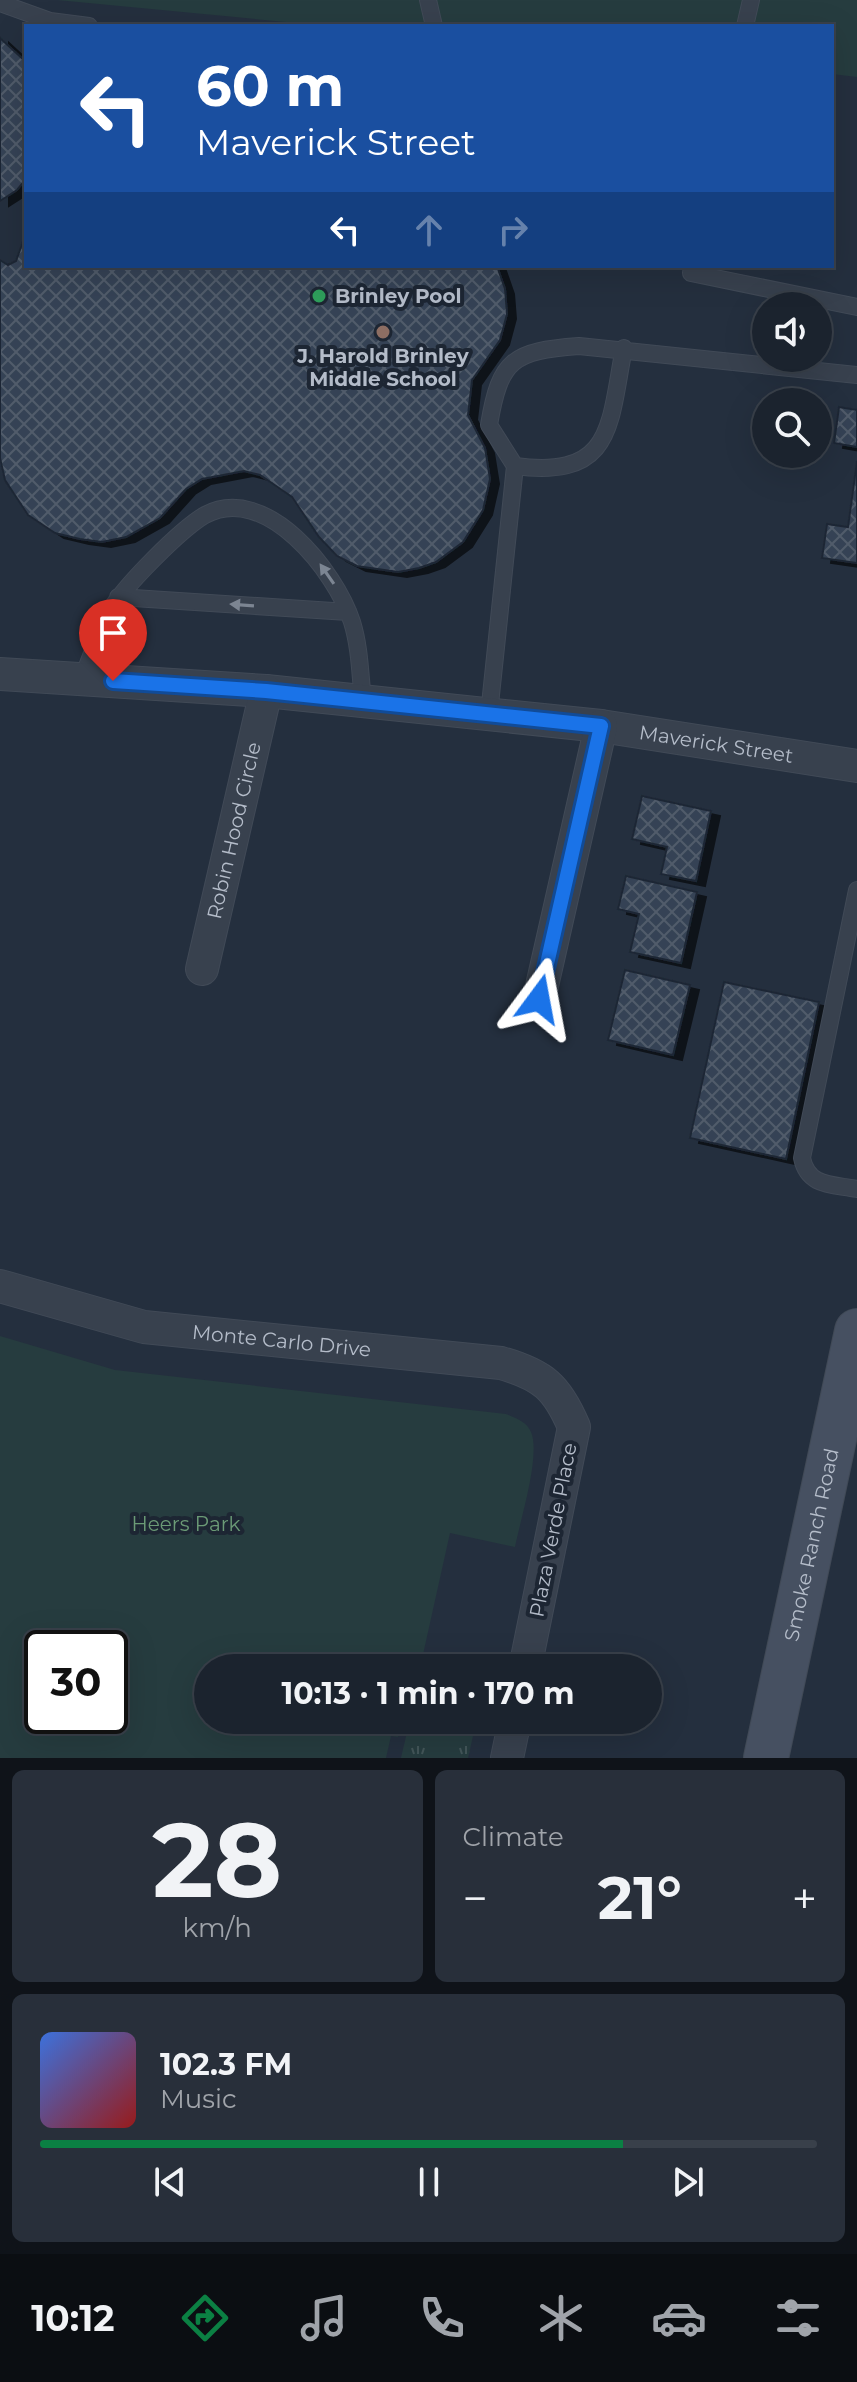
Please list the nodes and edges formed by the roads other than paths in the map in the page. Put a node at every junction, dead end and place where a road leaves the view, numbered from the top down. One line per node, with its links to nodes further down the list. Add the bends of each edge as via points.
1 (428, 0): 5 (lane)
2 (751, 0): 6 (lane)
3 (0, 3): 4 (lane)
4 (73, 24)
5 (434, 24)
6 (745, 24)
7 (692, 268): 8 (lane, via 691,273)
8 (857, 307)
9 (624, 348): 10 (lane); 11 (lane, via 602,445 578,464 550,471); 11 (lane, via 537,349 505,370 496,384 489,425)
10 (857, 375)
11 (515, 466): 18 (lane)
12 (118, 597): 13 (lane, one-way to 12); 13 (lane, one-way to 12, via 330,577 298,539 271,518 230,509 206,514); 15 (lane)
13 (348, 612): 17 (lane, via 358,644)
14 (0, 674): 15 (street, Maverick Street)
15 (82, 679): 16 (street, Maverick Street)
16 (266, 691): 17 (street, Maverick Street); 22 (street, Robin Hood Circle)
17 (363, 701): 18 (street, Maverick Street)
18 (489, 714): 19 (street, Maverick Street)
19 (601, 726): 20 (street, Maverick Street); 23 (street)
20 (857, 766)
21 (857, 890): 24 (lane, via 802,1158 810,1179)
22 (202, 969)
23 (539, 999)
24 (857, 1189)
25 (0, 1286): 27 (street, Monte Carlo Drive, via 144,1327 501,1363 530,1371)
26 (857, 1331): 31 (main road, Smoke Ranch Road)
27 (560, 1394): 28 (street, Plaza Verde Place, via 574,1427)
28 (528, 1654)
29 (512, 1734): 30 (street)
30 (507, 1758)
31 (766, 1758)

